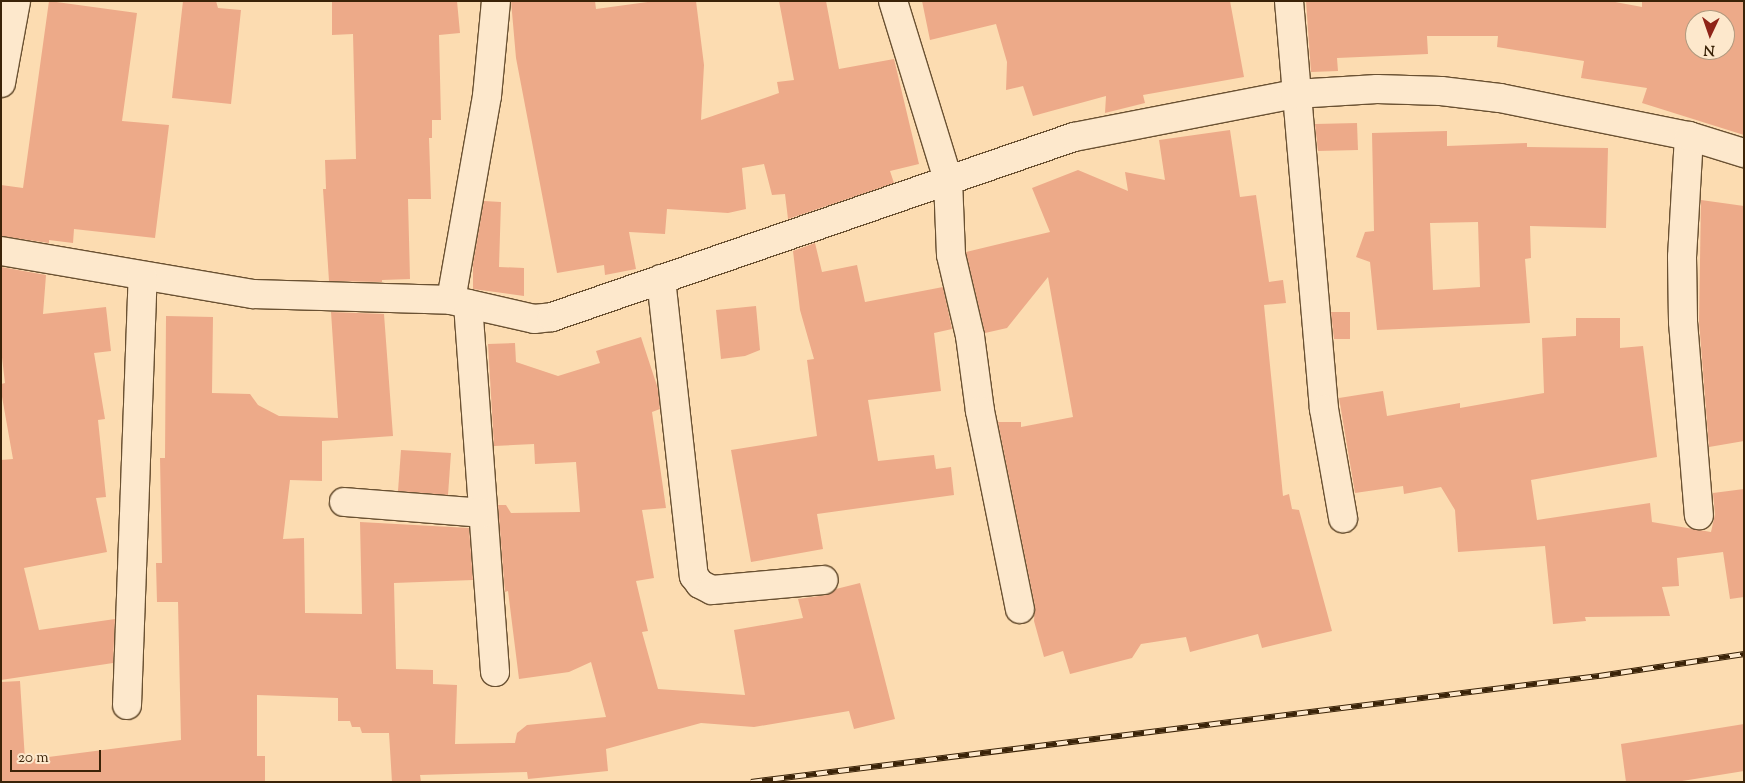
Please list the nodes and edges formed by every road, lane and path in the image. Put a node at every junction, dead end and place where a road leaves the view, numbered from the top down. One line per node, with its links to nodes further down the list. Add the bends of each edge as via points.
1 (16, 1): 5 (street)
2 (496, 1): 13 (street, via 488,96)
3 (893, 1): 9 (street)
4 (1289, 1): 6 (street)
5 (1, 83)
6 (1295, 94): 7 (street, via 1377,90 1451,92 1500,98); 9 (street, via 1074,137); 17 (street, via 1324,409)
7 (1689, 136): 8 (street); 16 (street, via 1682,257 1683,322)
8 (1744, 153)
9 (948, 180): 12 (street); 19 (street, via 950,255 970,336 980,410)
10 (1, 251): 11 (street)
11 (143, 276): 13 (street, via 252,294); 21 (street)
12 (662, 279): 13 (street, via 552,316 534,319); 18 (street, via 694,576 700,584 712,590)
13 (460, 302): 15 (street)
14 (344, 502): 15 (street)
15 (483, 513): 20 (street)
16 (1699, 515)
17 (1343, 518)
18 (824, 580)
19 (1020, 609)
20 (495, 672)
21 (127, 705)

